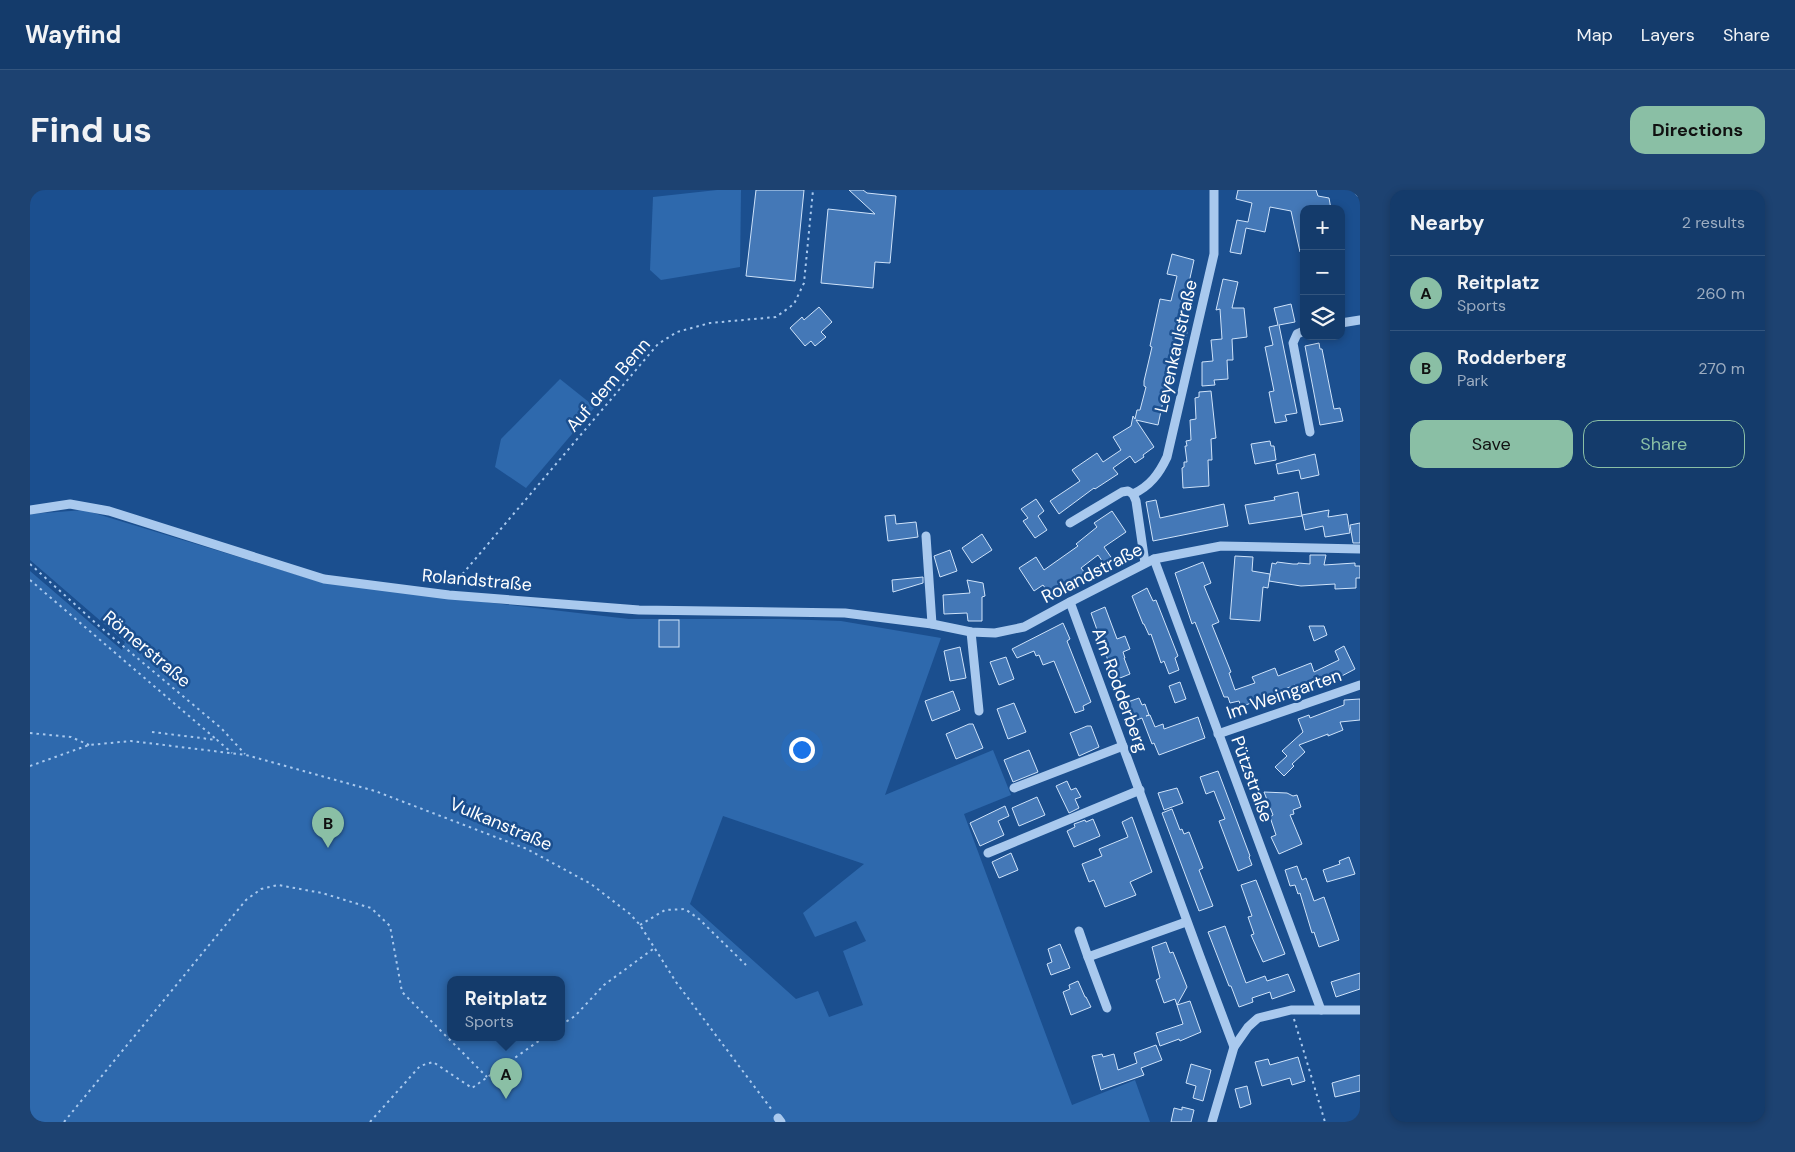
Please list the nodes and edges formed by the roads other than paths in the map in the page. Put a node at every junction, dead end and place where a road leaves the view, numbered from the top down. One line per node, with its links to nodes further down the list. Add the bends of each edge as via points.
1 (1214, 190): 6 (street, Leyenkaulstraße, via 1214,254 1167,457 1151,483)
2 (1360, 320): 3 (street)
3 (1345, 323)
4 (1300, 333): 5 (street, via 1293,343)
5 (1310, 432)
6 (1133, 494): 8 (street, Leyenkaulstraße, via 1122,492); 12 (street)
7 (30, 510): 14 (street, Rolandstraße, via 70,504 109,511 324,579 449,595 639,610 845,613)
8 (1070, 523)
9 (926, 536): 14 (street)
10 (1360, 549): 11 (street, Rolandstraße, via 1222,546)
11 (1154, 559): 12 (street, Rolandstraße); 18 (street, Pützstraße)
12 (1145, 563): 13 (street, Rolandstraße)
13 (1070, 602): 15 (street, Rolandstraße, via 1024,627 995,633); 19 (street, Am Rodderberg)
14 (932, 624): 15 (street, Rolandstraße)
15 (971, 632): 17 (street)
16 (1360, 685): 18 (street, Im Weingarten)
17 (979, 710)
18 (1218, 734): 27 (street, Pützstraße)
19 (1123, 746): 20 (street); 21 (street, Am Rodderberg)
20 (1014, 788)
21 (1140, 790): 22 (street); 23 (street, Am Rodderberg)
22 (988, 853)
23 (1186, 922): 25 (street); 29 (street, Am Rodderberg)
24 (1079, 931): 25 (street)
25 (1088, 956): 26 (street)
26 (1107, 1008)
27 (1321, 1010): 28 (street); 29 (street, via 1291,1010 1258,1018)
28 (1360, 1010)
29 (1234, 1047): 30 (street)
30 (1212, 1122)

